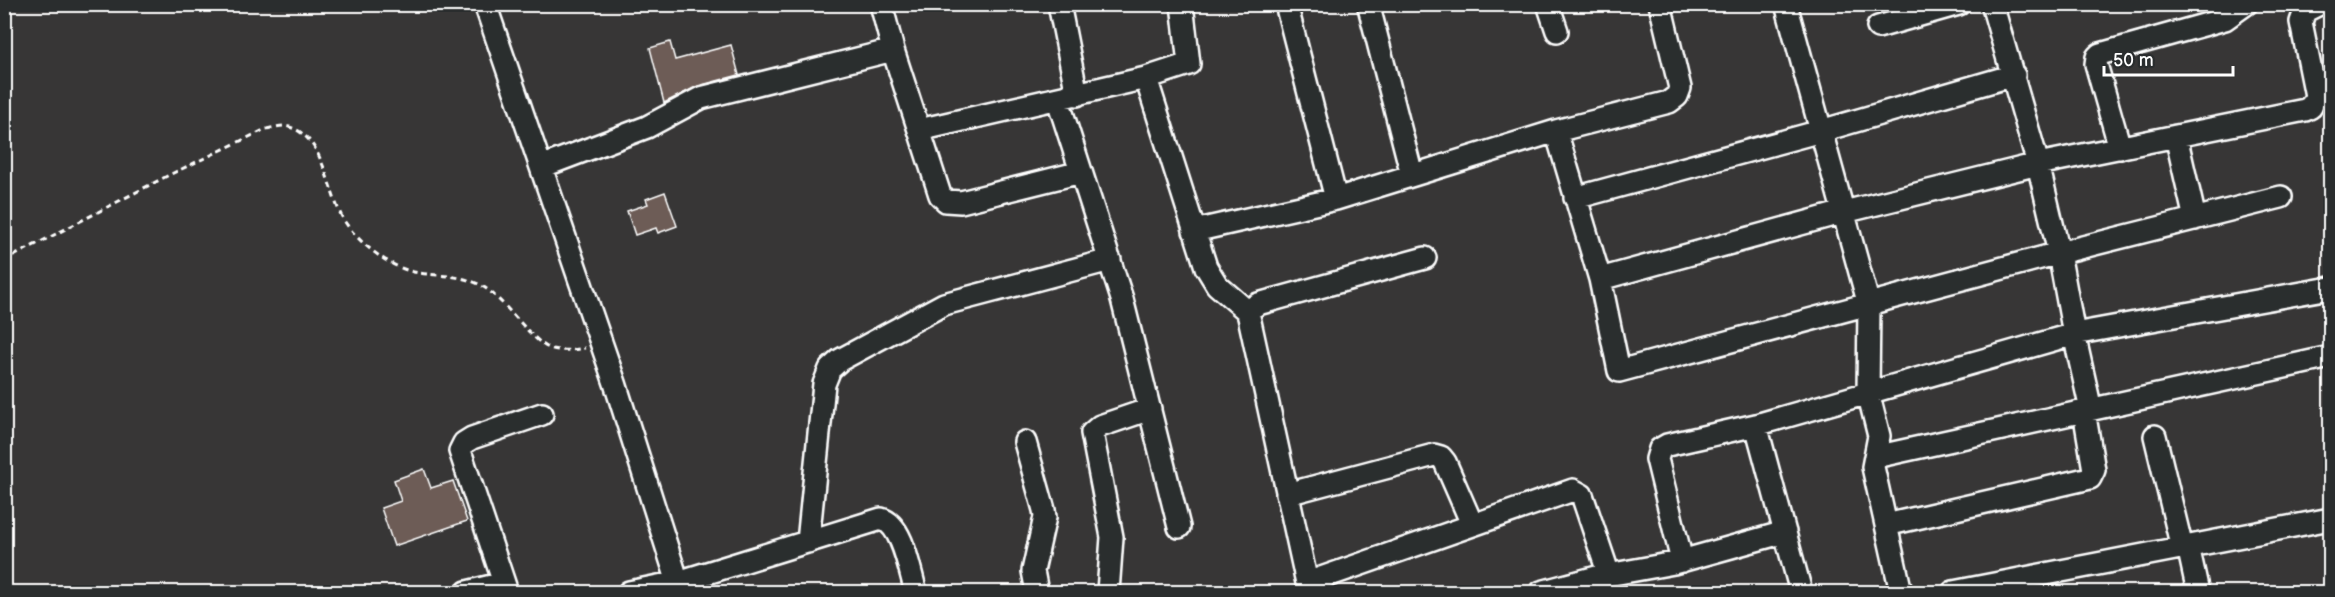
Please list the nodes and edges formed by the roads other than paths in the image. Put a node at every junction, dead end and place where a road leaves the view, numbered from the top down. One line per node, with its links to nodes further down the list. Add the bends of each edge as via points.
1 (485, 4): 27 (street)
2 (881, 4): 17 (street)
3 (1059, 4): 20 (street)
4 (1182, 4): 19 (street, via 1189,64)
5 (1286, 4): 32 (street)
6 (1548, 4): 16 (street)
7 (1660, 4): 22 (street, via 1680,88 1677,96 1669,102)
8 (1786, 4): 23 (street)
9 (1959, 4): 14 (street)
10 (1992, 4): 18 (street)
11 (2246, 4): 25 (street, via 2224,19 2105,51 2097,57)
12 (2307, 6): 24 (street, via 2301,21 2316,96 2311,107)
13 (1369, 7): 29 (street)
14 (1925, 9): 15 (street)
15 (1878, 27)
16 (1557, 31)
17 (893, 51): 21 (street); 27 (street, via 700,98 646,127)
18 (2014, 75): 23 (street); 26 (street)
19 (1146, 78): 20 (street); 35 (street)
20 (1067, 98): 21 (street); 28 (street)
21 (919, 130): 28 (street, via 940,195 946,201 961,202)
22 (1556, 131): 29 (street); 31 (street)
23 (1821, 131): 31 (street); 33 (street)
24 (2176, 136): 25 (street); 34 (street)
25 (2120, 148): 26 (street)
26 (2038, 164): 33 (street); 36 (street)
27 (541, 167): 63 (street)
28 (1081, 172): 38 (street)
29 (1412, 175): 32 (street)
30 (2281, 197): 34 (street)
31 (1575, 198): 39 (street)
32 (1336, 199): 35 (street)
33 (1844, 212): 39 (street); 41 (street)
34 (2195, 219): 36 (street)
35 (1194, 231): 42 (street, via 1210,276)
36 (2059, 253): 41 (street); 43 (street)
37 (1425, 258): 42 (street, via 1258,304)
38 (1110, 260): 46 (street); 59 (street, via 944,304 852,353 830,369 824,384)
39 (1600, 279): 41 (street, via 1619,371)
40 (2331, 288): 43 (street)
41 (1869, 305): 45 (street)
42 (1247, 311): 53 (street)
43 (2074, 334): 45 (street); 47 (street)
44 (2331, 357): 47 (street)
45 (1868, 392): 49 (street); 52 (street, via 1879,436)
46 (1149, 409): 57 (street); 70 (street, via 1100,426 1092,433 1112,537)
47 (2087, 411): 52 (street); 56 (street, via 2094,470 2090,478)
48 (542, 414): 64 (street, via 472,438 460,451)
49 (1756, 425): 58 (street); 61 (street, via 1667,446 1657,454)
50 (2155, 436): 60 (street)
51 (1026, 442): 69 (street, via 1045,517 1033,570)
52 (1875, 457): 56 (street, via 1873,466)
53 (1287, 494): 55 (street, via 1434,455 1445,462); 65 (street)
54 (2331, 519): 60 (street)
55 (1472, 525): 62 (street, via 1567,491 1578,491); 65 (street)
56 (1886, 525): 73 (street)
57 (1179, 527)
58 (1785, 532): 61 (street); 72 (street)
59 (808, 542): 63 (street); 68 (street, via 881,519 888,521 899,534)
60 (2185, 547): 74 (street); 75 (street)
61 (1682, 561): 62 (street)
62 (1609, 575): 71 (street)
63 (679, 587): 67 (street)
64 (505, 588): 66 (street)
65 (1308, 588)
66 (467, 592)
67 (629, 592)
68 (916, 592)
69 (1037, 592)
70 (1108, 592)
71 (1543, 592)
72 (1801, 592)
73 (1901, 592)
74 (1953, 592)
75 (2198, 592)

